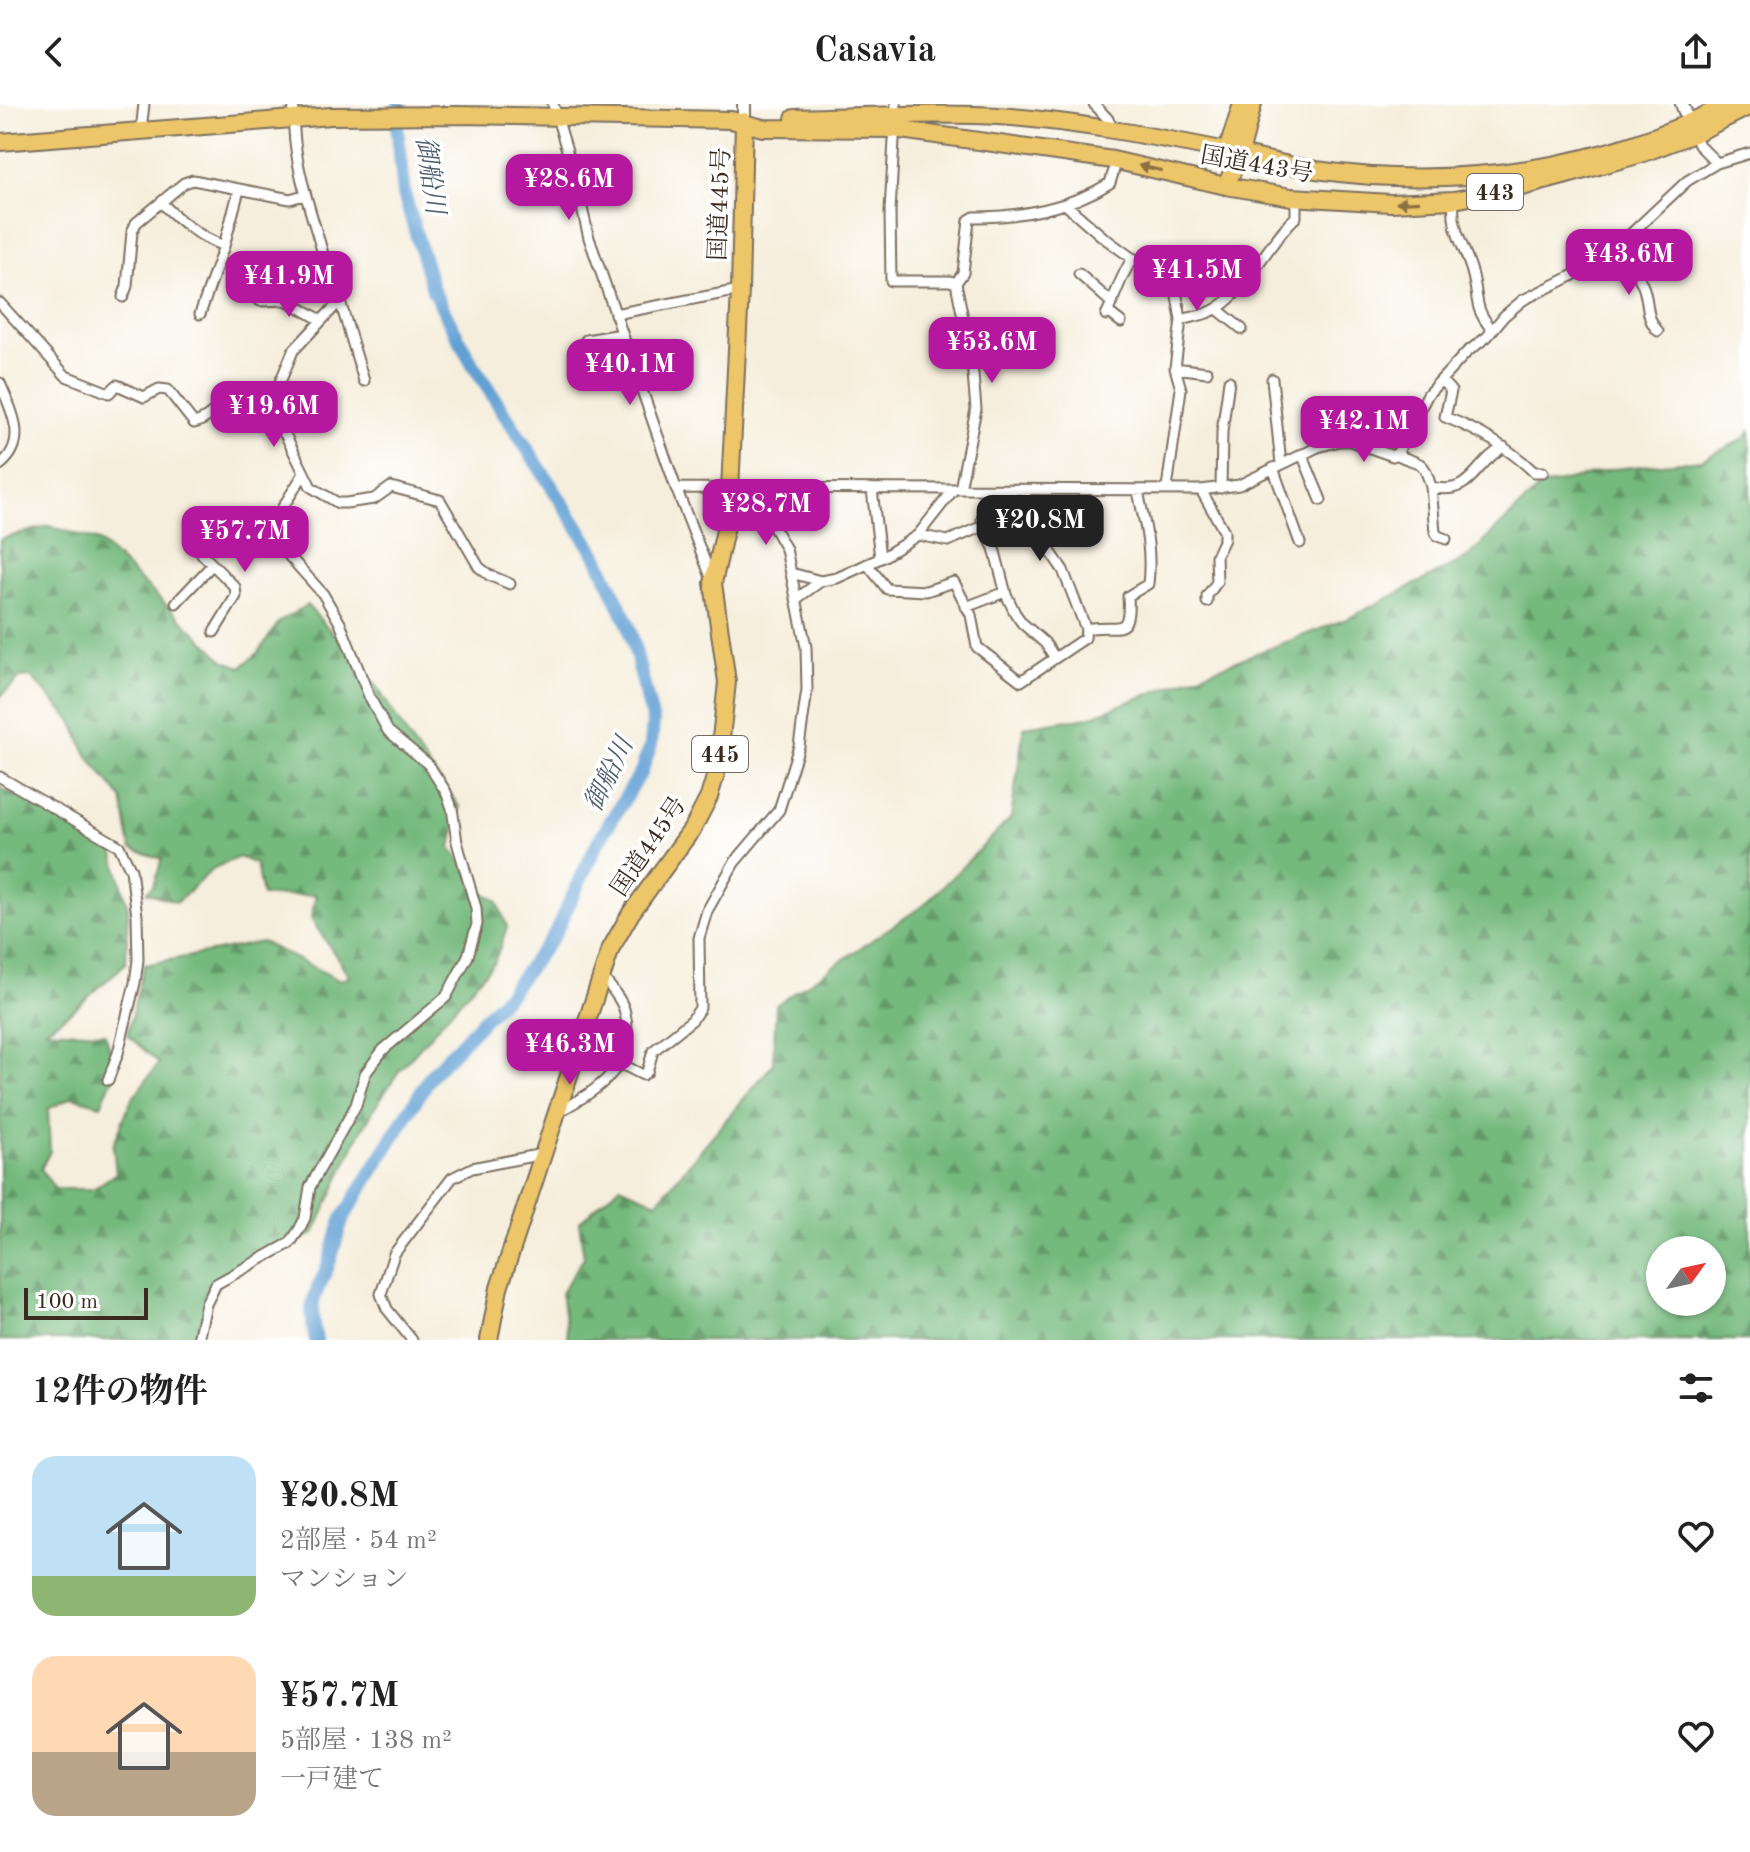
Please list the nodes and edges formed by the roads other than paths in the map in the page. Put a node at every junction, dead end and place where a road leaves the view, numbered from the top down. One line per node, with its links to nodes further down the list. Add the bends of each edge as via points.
1 (144, 104): 13 (street)
2 (1094, 104): 14 (street)
3 (1242, 104): 16 (highway)
4 (1253, 104): 16 (highway)
5 (1682, 104): 12 (street)
6 (1727, 104): 12 (highway, 国道443号 / 443)
7 (1750, 106): 12 (highway, 国道443号 / 443)
8 (555, 111): 9 (highway, 国道443号 / 443, via 331,116); 10 (highway, 国道443号 / 443, via 637,117); 22 (street)
9 (293, 112): 13 (highway, 国道443号 / 443); 26 (street)
10 (744, 112): 11 (highway, 国道443号 / 443); 37 (highway, 国道445号 / 445)
11 (895, 116): 14 (highway, 国道443号 / 443, via 1012,117); 18 (highway, 国道443号 / 443); 36 (street, via 891,281)
12 (1692, 128): 19 (street, via 1699,145); 23 (highway, 国道443号 / 443, via 1580,160); 28 (highway, 国道443号 / 443, via 1641,154)
13 (141, 131): 15 (highway, 国道443号 / 443)
14 (1114, 131): 16 (highway, 国道443号 / 443); 18 (highway)
15 (0, 142)
16 (1234, 153): 21 (highway, 国道443号 / 443); 24 (highway)
17 (1750, 153): 19 (street)
18 (1113, 160): 24 (highway, 国道443号 / 443, one-way to 18); 31 (street, via 1110,183)
19 (1717, 163): 32 (street, via 1676,190)
20 (531, 167): 22 (street, via 551,182)
21 (1341, 173): 23 (highway, 国道443号 / 443); 29 (highway)
22 (574, 174): 45 (street)
23 (1451, 175): 28 (highway)
24 (1226, 186): 27 (highway, 国道443号 / 443)
25 (239, 190): 26 (street, via 290,199); 30 (street, via 188,181); 33 (street)
26 (304, 195): 40 (street)
27 (1296, 197): 29 (highway, 国道443号 / 443); 42 (street, via 1296,217)
28 (1454, 200): 29 (highway, 国道443号 / 443, one-way to 29); 50 (street, via 1455,234 1470,266 1480,317)
29 (1338, 201)
30 (161, 202): 33 (street, via 204,239); 38 (street, via 132,232)
31 (1065, 204): 34 (street); 36 (street, via 971,218 963,273)
32 (1620, 244): 50 (street, via 1523,300); 51 (street, via 1642,284 1647,313)
33 (224, 246): 44 (street)
34 (1133, 258): 43 (street, via 1121,274); 47 (street, via 1170,278)
35 (1079, 274): 43 (street)
36 (956, 283): 75 (street, via 976,399 965,472)
37 (740, 290): 45 (street); 73 (highway, 国道445号 / 445)
38 (123, 297)
39 (260, 301): 46 (street, via 286,300)
40 (340, 301): 46 (street); 58 (street)
41 (0, 303): 61 (street, via 66,376 83,384 109,393 117,385 144,397 168,390 194,423 231,394)
42 (1217, 309): 47 (street); 49 (street)
43 (1109, 310): 48 (street)
44 (200, 314)
45 (615, 314): 52 (street)
46 (321, 320): 61 (street, via 293,351)
47 (1181, 320): 54 (street)
48 (1121, 322)
49 (1242, 329)
50 (1492, 330): 57 (street)
51 (1658, 331)
52 (622, 334): 53 (street); 70 (street)
53 (586, 340)
54 (1175, 368): 55 (street); 71 (street, via 1181,389)
55 (1207, 372)
56 (1272, 379): 66 (street)
57 (1441, 380): 62 (street, via 1451,391 1445,417); 64 (street)
58 (364, 381)
59 (1229, 381): 72 (street)
60 (0, 383): 65 (street, via 17,434 9,457)
61 (268, 411): 68 (street)
62 (1504, 447): 67 (street, via 1534,472); 69 (street, via 1455,490)
63 (1302, 454): 64 (street, via 1350,441); 66 (street); 80 (street)
64 (1396, 454): 69 (street, via 1418,461)
65 (0, 465)
66 (1277, 466): 72 (street); 84 (street)
67 (1543, 472)
68 (303, 475): 81 (street); 91 (street, via 311,487 338,503 374,499 391,487 440,500 479,567)
69 (1431, 487): 83 (street, via 1435,532)
70 (676, 488): 73 (street); 90 (street)
71 (1167, 488): 77 (street); 79 (street)
72 (1221, 488): 77 (street)
73 (730, 489): 76 (street); 90 (highway, 国道445号 / 445)
74 (872, 489): 75 (street); 76 (street); 85 (street)
75 (957, 489): 78 (street); 82 (street)
76 (768, 490): 88 (street, via 774,528)
77 (1201, 490): 94 (street, via 1224,531 1216,556 1217,582)
78 (1025, 491): 79 (street); 97 (street, via 1031,523 1063,570)
79 (1138, 491): 97 (street, via 1150,546 1148,584 1128,596 1130,615 1124,625)
80 (1321, 500)
81 (271, 526): 87 (street, via 247,528 204,545 202,554); 106 (street, via 273,538 323,594 340,623 388,731 428,764 446,792 477,924 468,956 446,997 383,1050 365,1074 356,1105 310,1187 299,1230 290,1243 216,1284)
82 (918, 535): 85 (street); 92 (street, via 948,541 983,522)
83 (1446, 539)
84 (1300, 543)
85 (880, 558): 86 (street)
86 (867, 564): 89 (street); 96 (street, via 887,589 926,591 954,582)
87 (212, 565): 95 (street); 98 (street, via 235,587 236,596)
88 (791, 573): 89 (street); 93 (street)
89 (821, 581): 93 (street)
90 (713, 583): 101 (highway, 国道445号 / 445, via 727,682 718,767 693,828 631,913)
91 (510, 584)
92 (1005, 592): 96 (street); 99 (street, via 1022,623)
93 (796, 599): 102 (street, via 806,647 807,690 788,790 779,810 734,863 707,911 699,938 700,1008 653,1051 643,1075)
94 (1207, 602)
95 (176, 603)
96 (966, 607): 99 (street, via 977,647 1018,681)
97 (1086, 629): 99 (street, via 1085,638)
98 (214, 632)
99 (1055, 658)
100 (0, 777): 103 (street, via 119,846 131,870 138,960)
101 (602, 975): 102 (street, via 625,1010 625,1053); 104 (highway, 国道445号 / 445)
102 (619, 1063): 104 (street, via 599,1087)
103 (108, 1080)
104 (558, 1112): 105 (highway, 国道445号 / 445)
105 (543, 1154): 107 (street, via 472,1168 452,1178 394,1254 381,1294); 108 (highway, 国道445号 / 445, via 499,1288)
106 (198, 1340)
107 (412, 1340)
108 (489, 1340)

